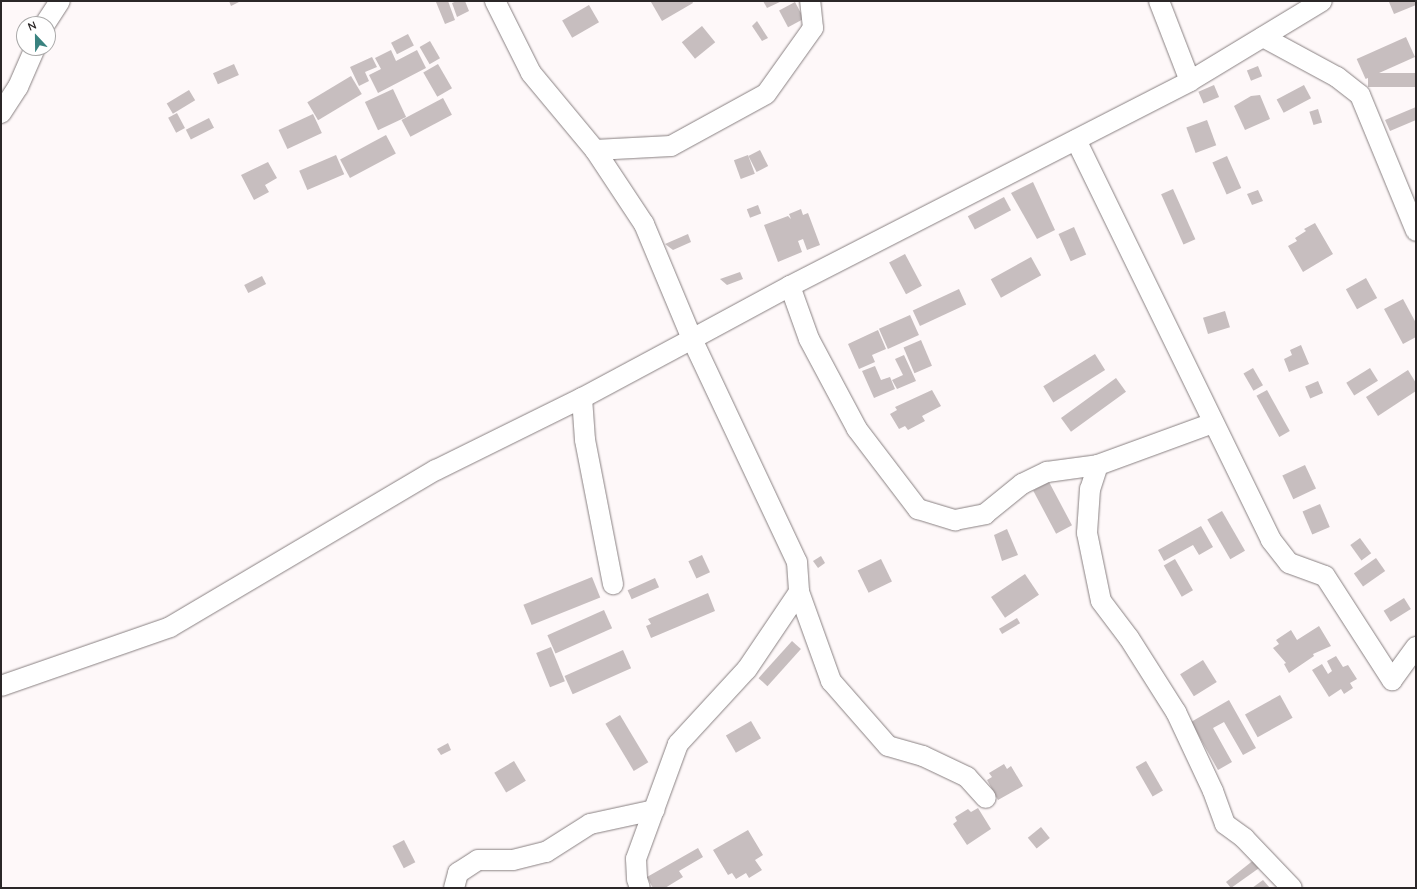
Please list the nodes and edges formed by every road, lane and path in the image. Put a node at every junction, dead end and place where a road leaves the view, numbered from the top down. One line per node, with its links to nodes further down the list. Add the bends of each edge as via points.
1 (60, 1): 6 (street)
2 (495, 1): 12 (street, via 531,73)
3 (810, 1): 12 (street, via 813,28 766,94 671,146)
4 (1159, 1): 9 (street)
5 (1322, 1): 7 (street)
6 (50, 16)
7 (1263, 37): 9 (street); 13 (street, via 1337,77 1360,95)
8 (32, 56): 10 (street, via 18,87)
9 (1190, 81): 11 (street)
10 (1, 113)
11 (1076, 140): 14 (street); 17 (street)
12 (595, 150): 15 (street, via 644,224)
13 (1416, 231)
14 (790, 286): 15 (street); 18 (street, via 809,339 857,429 918,509 955,520 985,514 1022,484 1047,472)
15 (692, 339): 16 (street); 20 (street, via 796,562)
16 (582, 398): 19 (street, via 585,440); 22 (street, via 436,470 170,627)
17 (1213, 423): 18 (street); 21 (street, via 1271,540 1289,563 1325,576 1392,680)
18 (1098, 465): 27 (street, via 1090,489 1087,534 1101,601 1129,638 1176,712 1213,791 1225,824 1244,838)
19 (613, 584)
20 (799, 592): 23 (street, via 832,681 888,746 923,756 967,777); 24 (street, via 747,669 678,744)
21 (1416, 647)
22 (1, 686)
23 (986, 798)
24 (654, 810): 25 (street, via 590,824 546,852 513,860 478,860 458,873); 26 (street, via 636,859)
25 (454, 888)
26 (640, 888)
27 (1292, 888)

